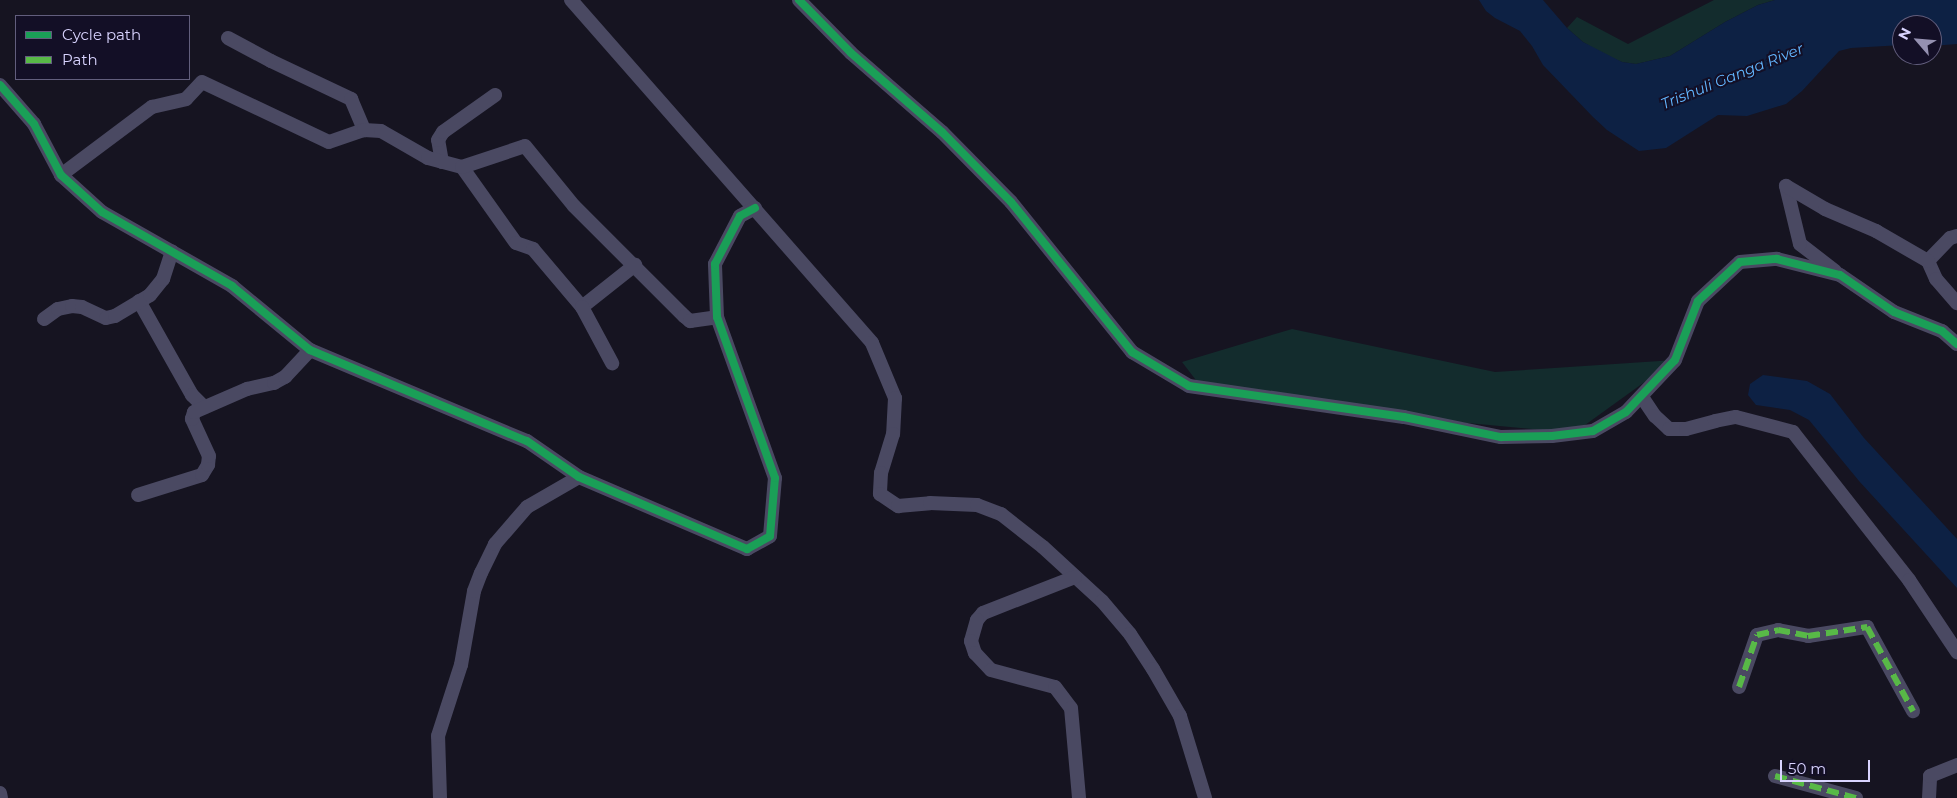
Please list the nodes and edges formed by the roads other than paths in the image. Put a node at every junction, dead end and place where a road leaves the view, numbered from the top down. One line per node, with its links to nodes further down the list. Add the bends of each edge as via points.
1 (570, 0): 10 (street)
2 (799, 0): 24 (street, via 851,53 942,132 1011,202 1132,352 1189,386 1404,417 1500,437 1593,432)
3 (228, 38): 6 (street, via 351,99)
4 (0, 85): 9 (street, via 34,124)
5 (495, 95): 7 (street, via 443,132 438,140)
6 (364, 130): 7 (street, via 380,131 428,158); 9 (street, via 329,142 202,82 186,99 152,107)
7 (442, 162): 8 (street)
8 (462, 168): 14 (street, via 525,146 574,206); 18 (street, via 516,243 533,249)
9 (62, 175): 12 (street, via 102,212)
10 (755, 208): 19 (street, via 740,216 715,264); 28 (street, via 872,343 895,398 893,434 881,473 880,494 898,506 977,504 1001,514 1043,546)
11 (1957, 236): 13 (street, via 1950,238)
12 (172, 252): 16 (street, via 163,279 150,295); 22 (street, via 232,286)
13 (1928, 261): 15 (street, via 1786,186 1800,244); 17 (street, via 1936,279)
14 (635, 265): 18 (street); 19 (street, via 690,321)
15 (1840, 274): 21 (street, via 1894,312 1942,331); 24 (street, via 1777,259 1740,262 1698,301 1675,360)
16 (139, 301): 20 (street, via 106,318 72,306 58,309); 25 (street, via 192,394)
17 (1957, 303)
18 (582, 307): 23 (street)
19 (717, 317): 26 (street, via 775,478 770,536 747,550)
20 (44, 319)
21 (1957, 344)
22 (310, 350): 25 (street, via 285,377 274,383 246,389); 26 (street, via 527,441)
23 (612, 363)
24 (1642, 398): 29 (street, via 1669,428 1686,429 1736,417 1793,432 1909,580)
25 (204, 406): 27 (street, via 194,412 192,419 209,456 208,466 202,475)
26 (579, 477): 36 (street, via 527,507 494,544 481,573 474,591 460,665 438,736)
27 (138, 495)
28 (1075, 577): 37 (street, via 983,613 977,620 971,641 975,652 991,670 1055,687 1071,708); 38 (street, via 1102,601 1153,668 1180,716)
29 (1957, 652)
30 (1739, 688): 31 (street, via 1757,634 1778,630 1808,636 1867,627)
31 (1913, 711)
32 (1957, 765): 40 (street, via 1930,776)
33 (1775, 776): 39 (street)
34 (0, 793): 35 (street)
35 (2, 798)
36 (440, 798)
37 (1079, 798)
38 (1205, 798)
39 (1856, 798)
40 (1929, 798)

